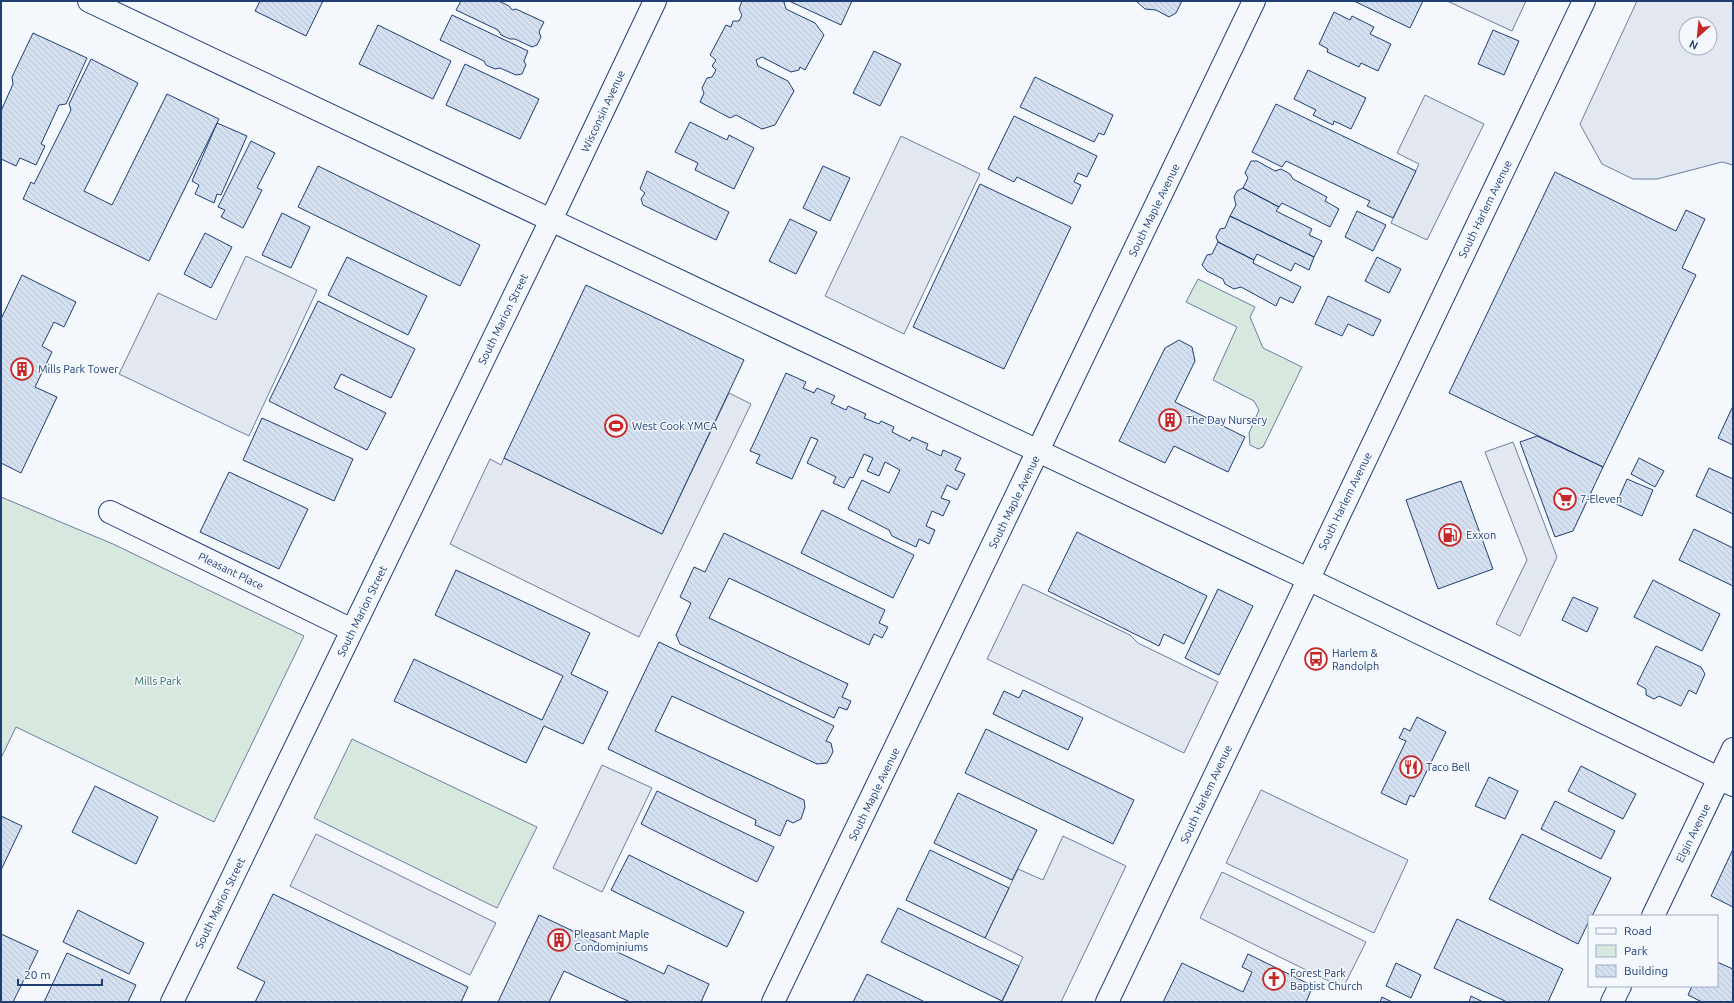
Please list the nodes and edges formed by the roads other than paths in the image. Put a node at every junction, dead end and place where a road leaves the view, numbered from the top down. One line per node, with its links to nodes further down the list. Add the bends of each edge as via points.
1 (89, 1): 5 (street)
2 (655, 1): 5 (street, Wisconsin Avenue)
3 (1254, 1): 6 (street, South Maple Avenue)
4 (1584, 1): 8 (street, South Harlem Avenue)
5 (551, 220): 6 (street); 9 (street, South Marion Street)
6 (1038, 451): 8 (street); 15 (street, South Maple Avenue)
7 (110, 512): 9 (street, Pleasant Place)
8 (1308, 579): 11 (street); 16 (street, South Harlem Avenue)
9 (352, 630): 14 (street, South Marion Street)
10 (1733, 749): 11 (street, Elgin Avenue)
11 (1726, 782): 12 (street, Elgin Avenue)
12 (1654, 915)
13 (1620, 987): 17 (street)
14 (172, 1002)
15 (773, 1002)
16 (1107, 1002)
17 (1612, 1002)

